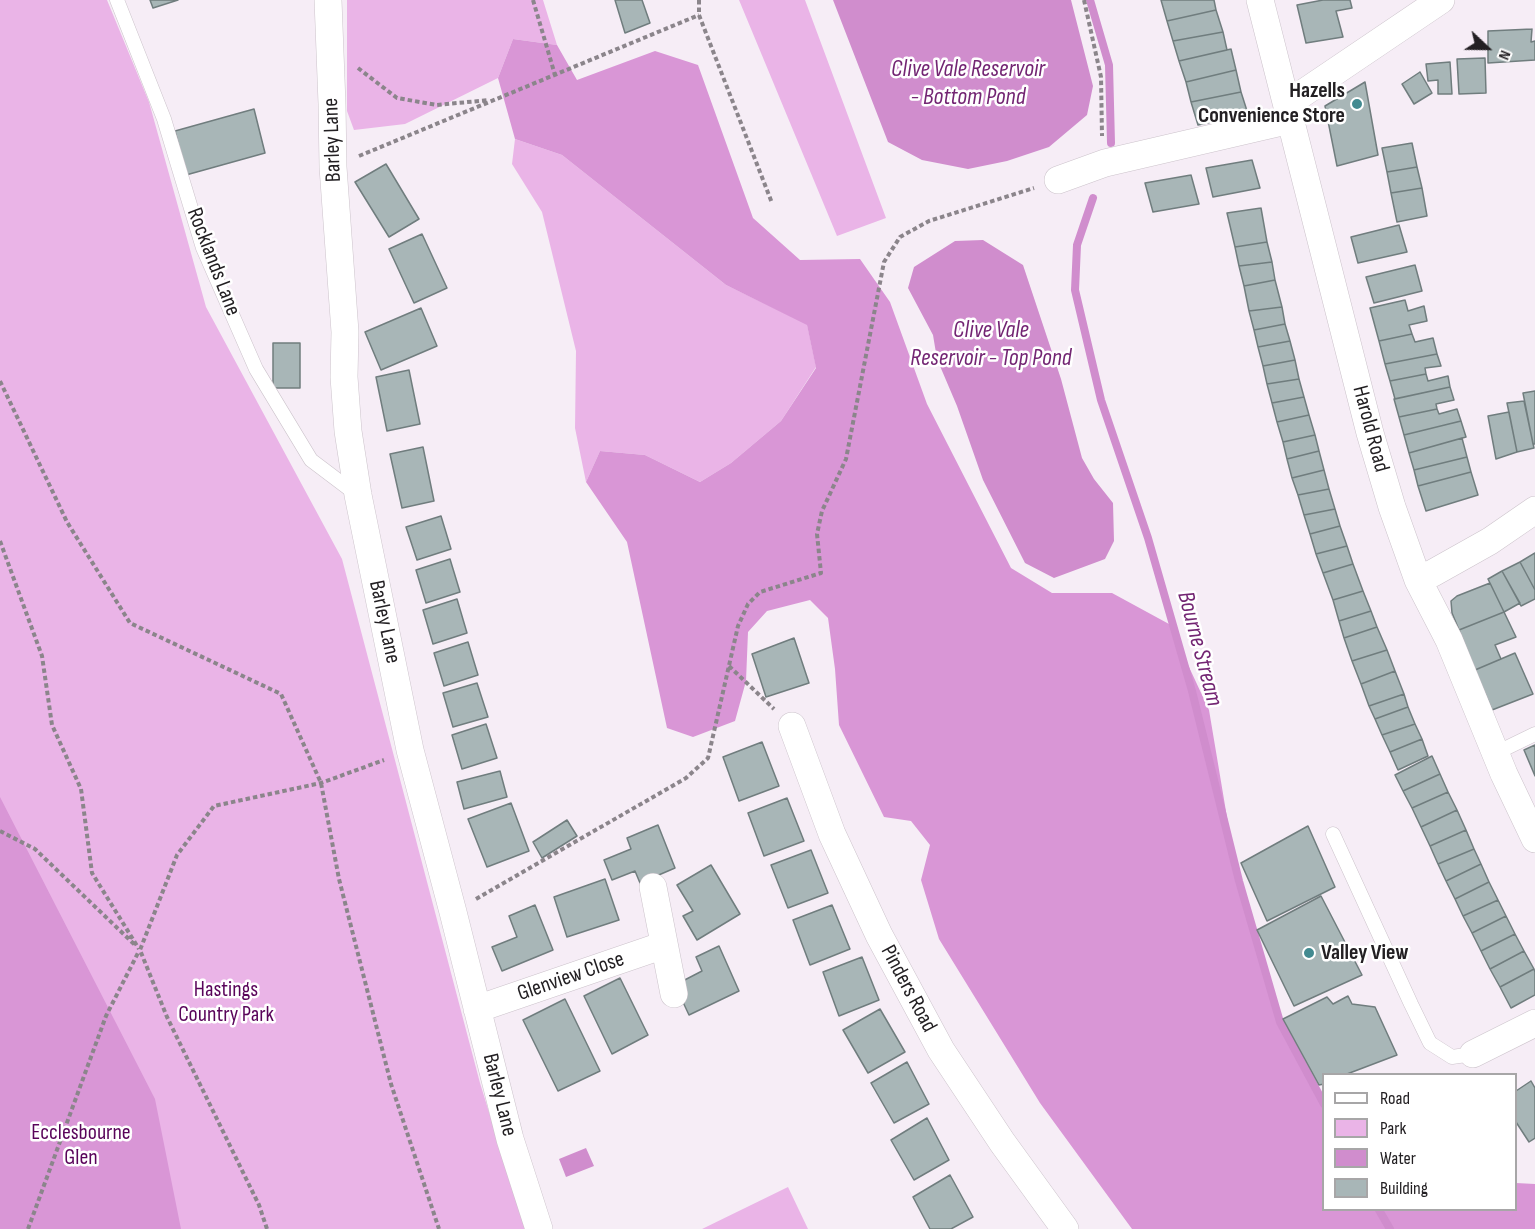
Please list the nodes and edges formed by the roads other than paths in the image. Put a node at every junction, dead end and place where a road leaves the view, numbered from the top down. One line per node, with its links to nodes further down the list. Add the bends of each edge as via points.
1 (117, 0): 7 (lane, Rocklands Lane, via 164,119 203,248 256,369 312,460)
2 (328, 0): 7 (street, Barley Lane, via 344,377)
3 (1260, 0): 5 (street, Harold Road)
4 (1441, 0): 5 (street)
5 (1289, 112): 6 (street); 9 (street, Harold Road, via 1370,433)
6 (1058, 180)
7 (358, 495): 18 (street, Barley Lane, via 410,750)
8 (1535, 510): 9 (street, via 1490,541)
9 (1418, 579): 12 (street, Harold Road, via 1449,640)
10 (792, 726): 22 (street, Pinders Road, via 832,834 879,935 941,1050)
11 (1535, 734): 12 (lane)
12 (1496, 753): 14 (street, Harold Road)
13 (1333, 834): 20 (lane, via 1430,1043 1452,1057)
14 (1535, 839)
15 (653, 887): 16 (street)
16 (664, 945): 17 (street); 18 (street, Glenview Close)
17 (674, 994)
18 (477, 1009): 21 (street, Barley Lane, via 510,1139)
19 (1535, 1023): 20 (street)
20 (1473, 1054)
21 (539, 1229)
22 (1065, 1229)

